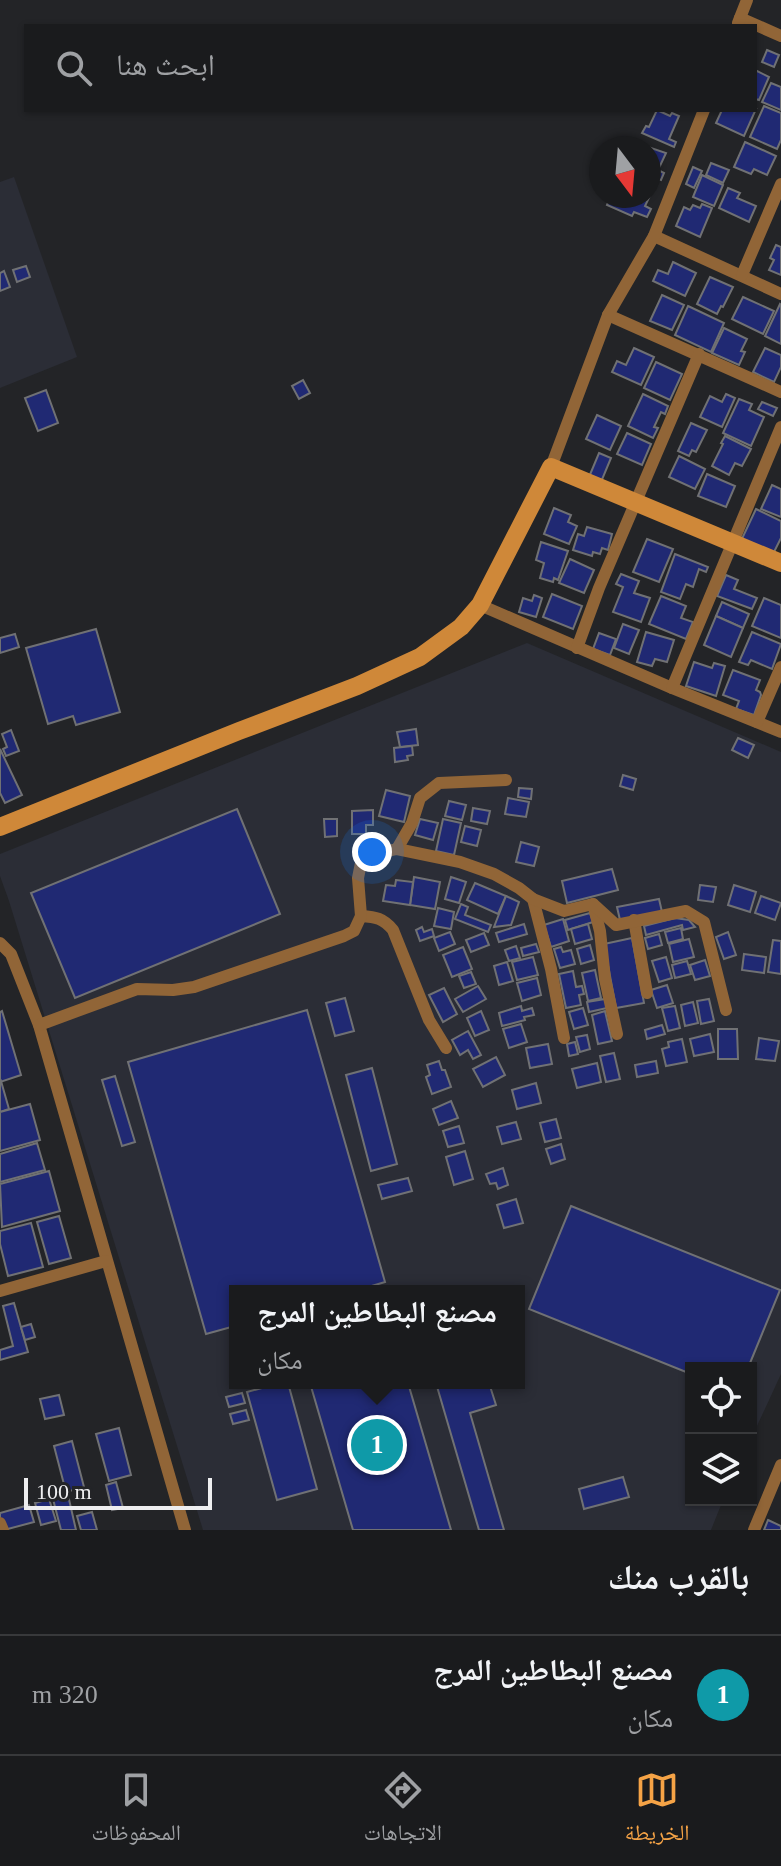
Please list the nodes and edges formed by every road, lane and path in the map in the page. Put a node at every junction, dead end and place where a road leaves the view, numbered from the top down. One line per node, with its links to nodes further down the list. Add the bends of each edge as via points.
1 (747, 0): 2 (street)
2 (738, 22)
3 (757, 28): 4 (street)
4 (781, 36)
5 (703, 112): 7 (street)
6 (781, 184): 8 (street)
7 (654, 236): 8 (street); 10 (street)
8 (742, 275): 9 (street)
9 (781, 294)
10 (608, 315): 11 (street); 14 (street)
11 (699, 354): 12 (street); 15 (street)
12 (781, 392)
13 (781, 427): 16 (street)
14 (551, 467): 15 (street); 18 (street)
15 (636, 502): 16 (street); 19 (street)
16 (732, 542): 17 (street); 21 (street)
17 (781, 563)
18 (480, 605): 19 (street); 25 (street, via 438,645 393,670)
19 (577, 648): 21 (street)
20 (781, 667): 22 (street)
21 (672, 688): 22 (street)
22 (757, 722): 23 (street)
23 (781, 732)
24 (506, 780): 26 (street, via 439,783 420,798)
25 (0, 827)
26 (397, 849): 27 (street, via 494,874); 29 (street, via 369,855 361,863)
27 (533, 899): 28 (street, via 564,911); 36 (street)
28 (593, 904): 30 (street, via 616,925); 35 (street)
29 (361, 916): 34 (street, via 354,931 344,936 194,987 137,989); 37 (street, via 379,917 393,930 429,1020)
30 (634, 920): 32 (street); 33 (street, via 686,911 704,922)
31 (0, 943): 34 (street, via 11,954)
32 (647, 993)
33 (726, 1010)
34 (39, 1025): 38 (street)
35 (617, 1034)
36 (564, 1038)
37 (446, 1048)
38 (106, 1261): 39 (street); 43 (street)
39 (0, 1291)
40 (781, 1465): 44 (street)
41 (0, 1523): 42 (street)
42 (3, 1530)
43 (185, 1530)
44 (754, 1530)

